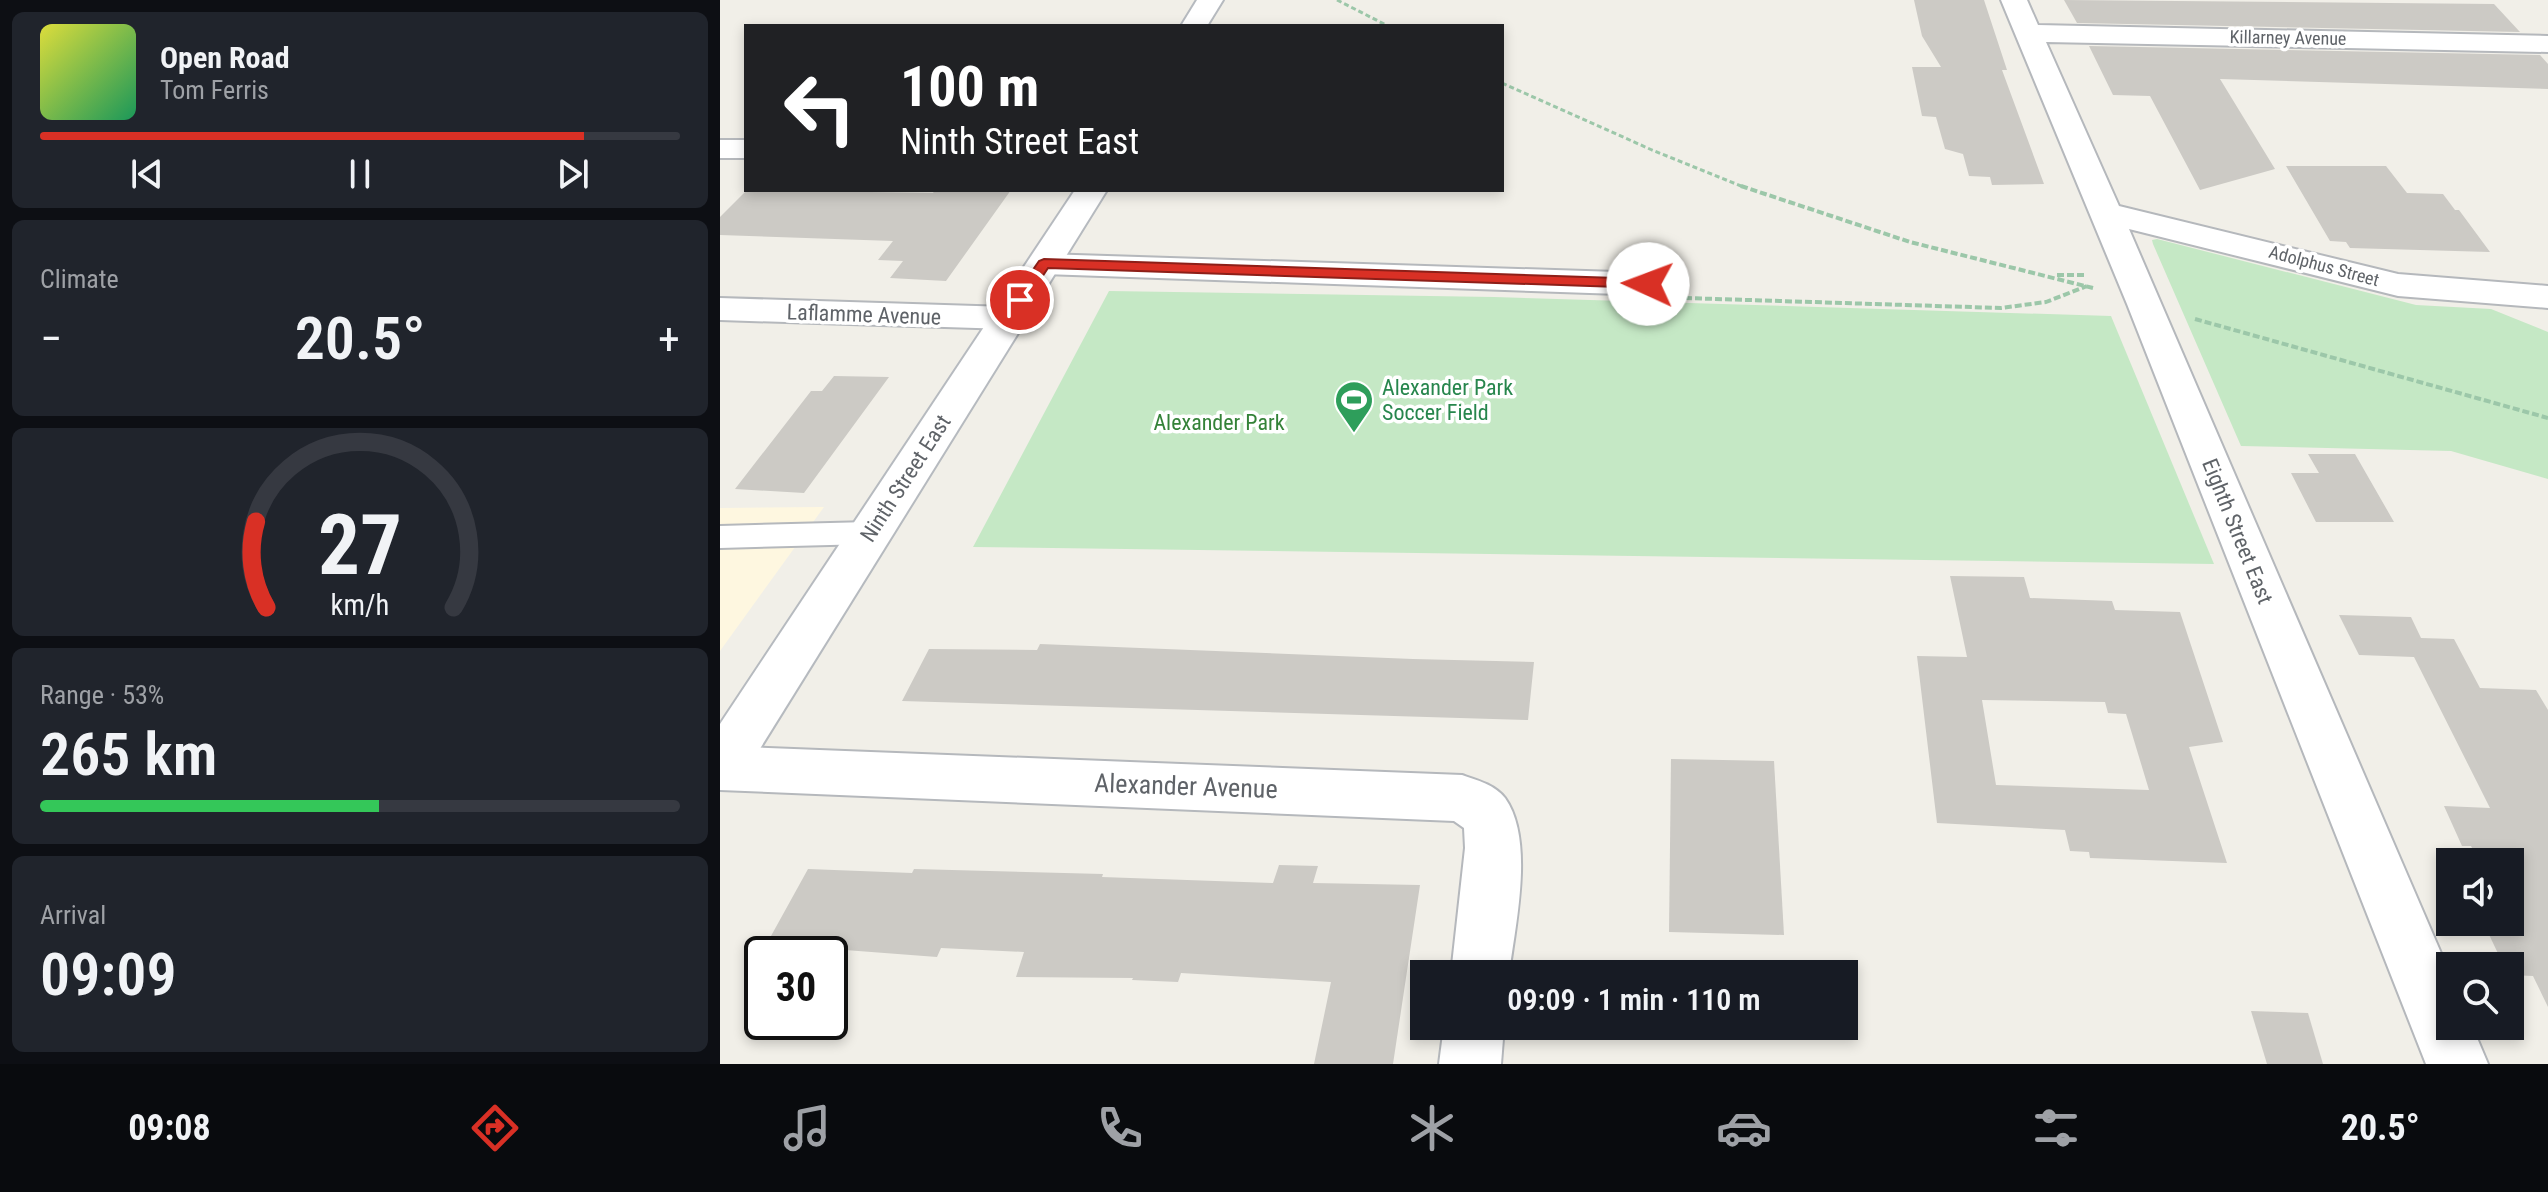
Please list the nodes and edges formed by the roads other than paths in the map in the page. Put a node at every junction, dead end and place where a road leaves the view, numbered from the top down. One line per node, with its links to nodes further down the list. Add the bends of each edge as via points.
1 (1210, 0): 3 (street)
2 (2014, 0): 4 (street, Eighth Street East)
3 (1195, 24)
4 (2027, 33): 5 (street, Killarney Avenue); 9 (street, Eighth Street East)
5 (2548, 44)
6 (720, 149): 7 (street)
7 (744, 149)
8 (1090, 192): 10 (street, Ninth Street East)
9 (2103, 212): 12 (street, Adolphus Street, via 2398,285); 21 (street, Eighth Street East)
10 (1044, 264): 11 (street); 14 (street, Ninth Street East)
11 (1648, 284)
12 (2548, 297)
13 (720, 309): 14 (street, Laflamme Avenue)
14 (1008, 318): 15 (street, Ninth Street East)
15 (869, 533): 16 (lane); 17 (street, Ninth Street East)
16 (720, 537)
17 (720, 768): 18 (street, Alexander Avenue, via 1462,798 1479,808 1492,835)
18 (1482, 960)
19 (1473, 1040): 20 (street)
20 (1470, 1064)
21 (2457, 1064)

